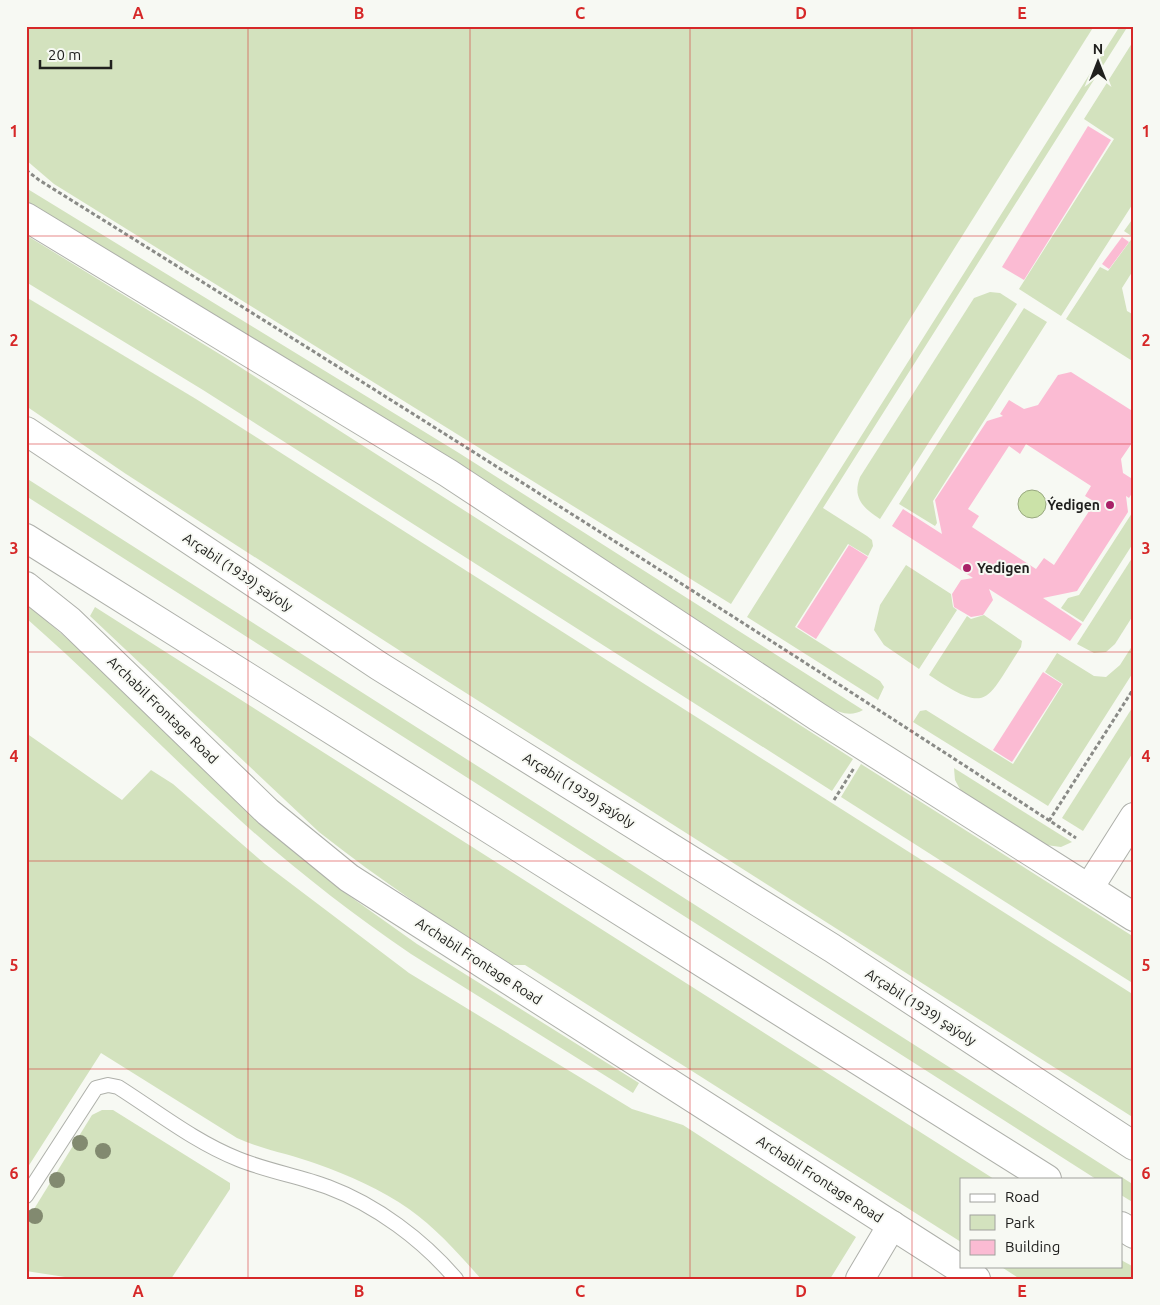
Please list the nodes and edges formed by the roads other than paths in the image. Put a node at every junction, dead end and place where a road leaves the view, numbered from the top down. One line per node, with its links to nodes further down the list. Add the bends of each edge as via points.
1 (26, 217): 6 (street, via 448,473)
2 (26, 431): 8 (street, Arçabil (1939) şaýoly, via 379,666 832,948)
3 (26, 538): 9 (street)
4 (26, 586): 11 (street, Archabil Frontage Road, via 70,620 268,812 350,878)
5 (1134, 817): 6 (street)
6 (1088, 888): 7 (street)
7 (1134, 917)
8 (1134, 1146)
9 (1045, 1178)
10 (26, 1196): 14 (lane, via 96,1088 108,1085 118,1087 216,1149 329,1187 364,1204 403,1229 440,1259)
11 (892, 1225): 15 (street); 16 (street, Archabil Frontage Road)
12 (1122, 1227): 13 (street)
13 (1134, 1234)
14 (456, 1279)
15 (860, 1279)
16 (976, 1279)

